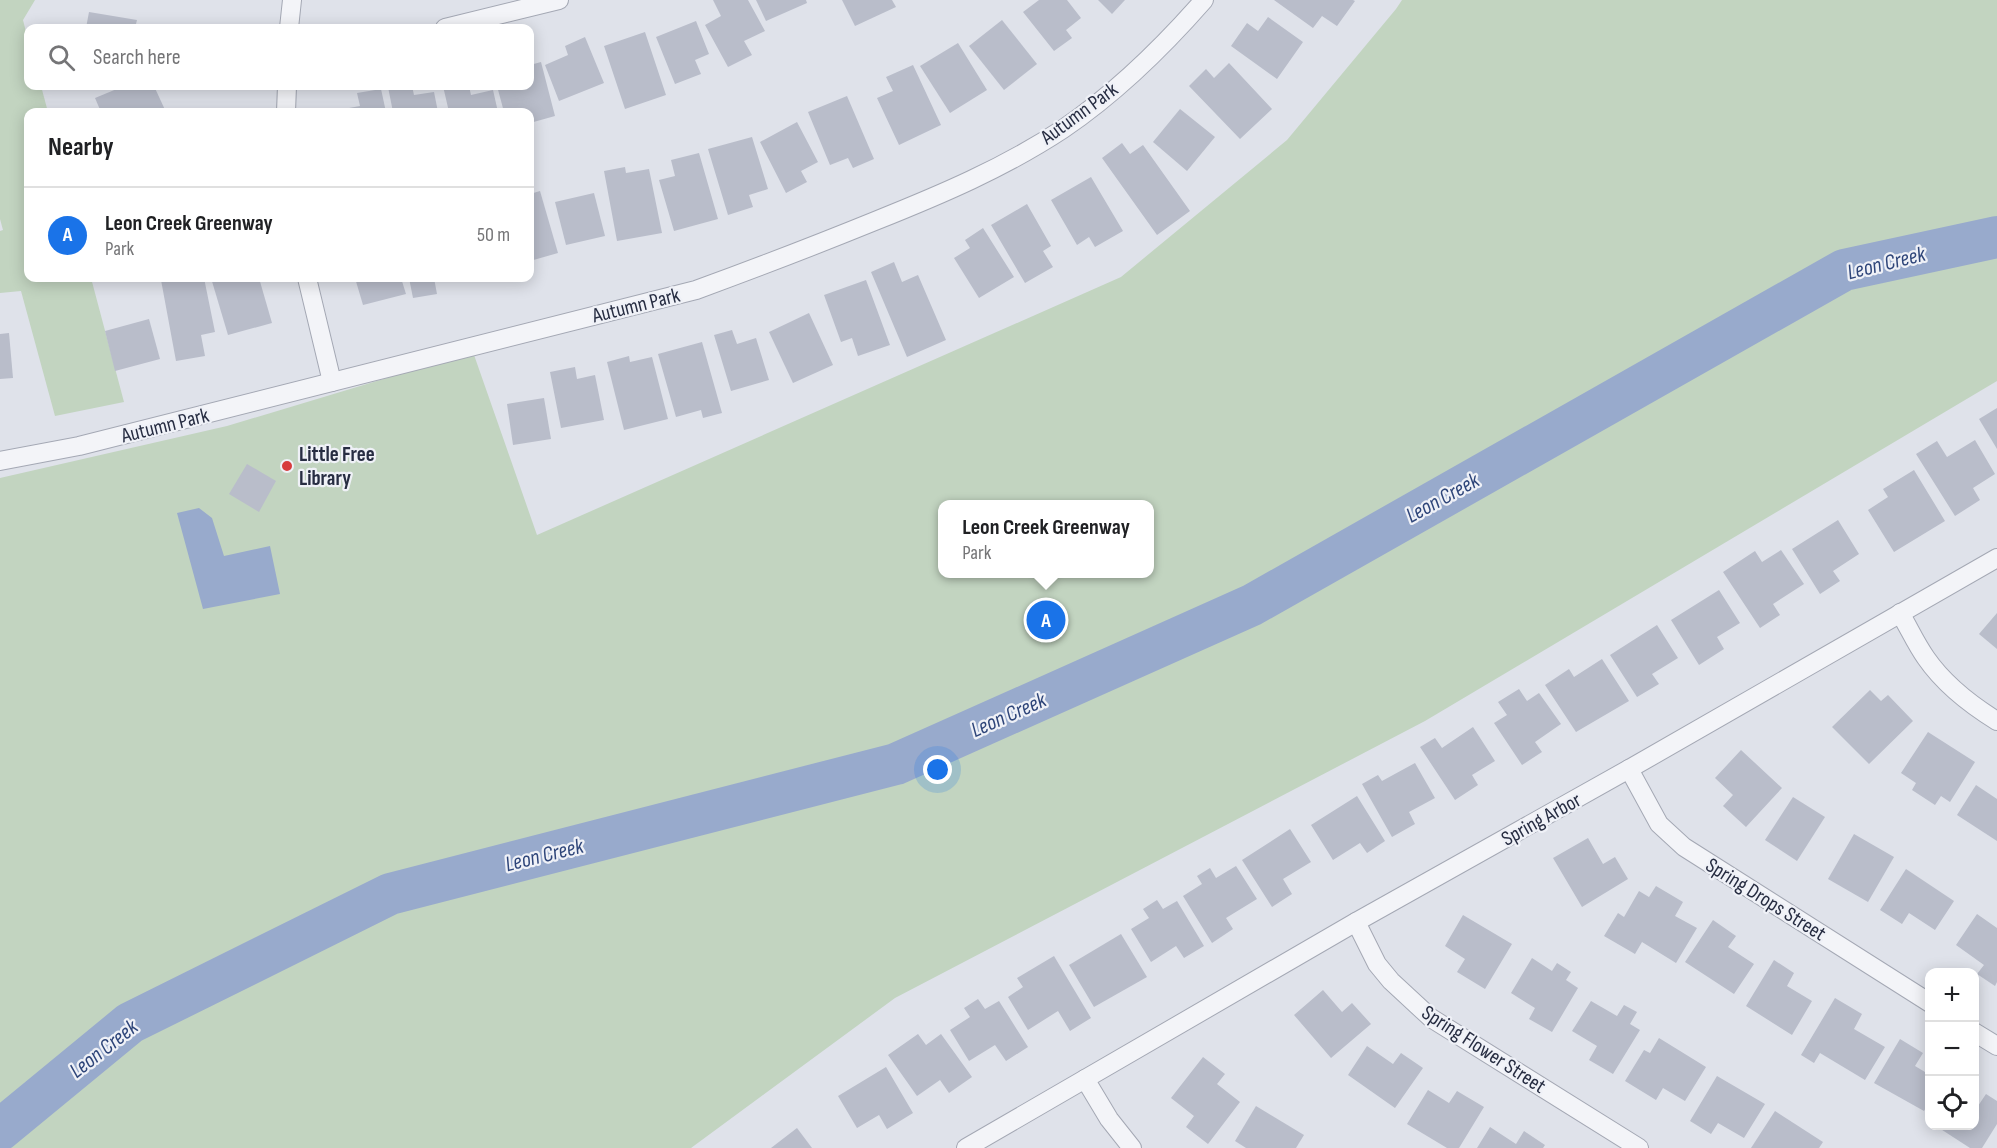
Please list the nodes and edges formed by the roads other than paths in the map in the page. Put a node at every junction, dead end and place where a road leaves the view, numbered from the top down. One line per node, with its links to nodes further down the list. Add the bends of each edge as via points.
1 (292, 0): 4 (street)
2 (559, 0): 5 (street)
3 (1204, 0): 9 (street, Autumn Park, via 1174,35 1121,84 1063,128 1001,166 935,197 696,290)
4 (289, 24)
5 (461, 24)
6 (287, 90): 7 (street)
7 (286, 108)
8 (308, 282): 9 (street)
9 (332, 382): 10 (street, Autumn Park, via 79,447)
10 (0, 461)
11 (1997, 558): 12 (street, Spring Arbor)
12 (1900, 613): 13 (street, via 1940,676); 14 (street, Spring Arbor)
13 (1997, 722)
14 (1629, 769): 15 (street, Spring Arbor); 16 (street, Spring Drops Street, via 1659,824 1684,847)
15 (1356, 922): 19 (street, Spring Arbor); 22 (street, Spring Flower Street, via 1377,964 1431,1017)
16 (1925, 1000)
17 (1979, 1035): 18 (street)
18 (1997, 1046)
19 (1085, 1079): 20 (street, Spring Arbor); 21 (street)
20 (966, 1148)
21 (1132, 1148)
22 (1639, 1148)

